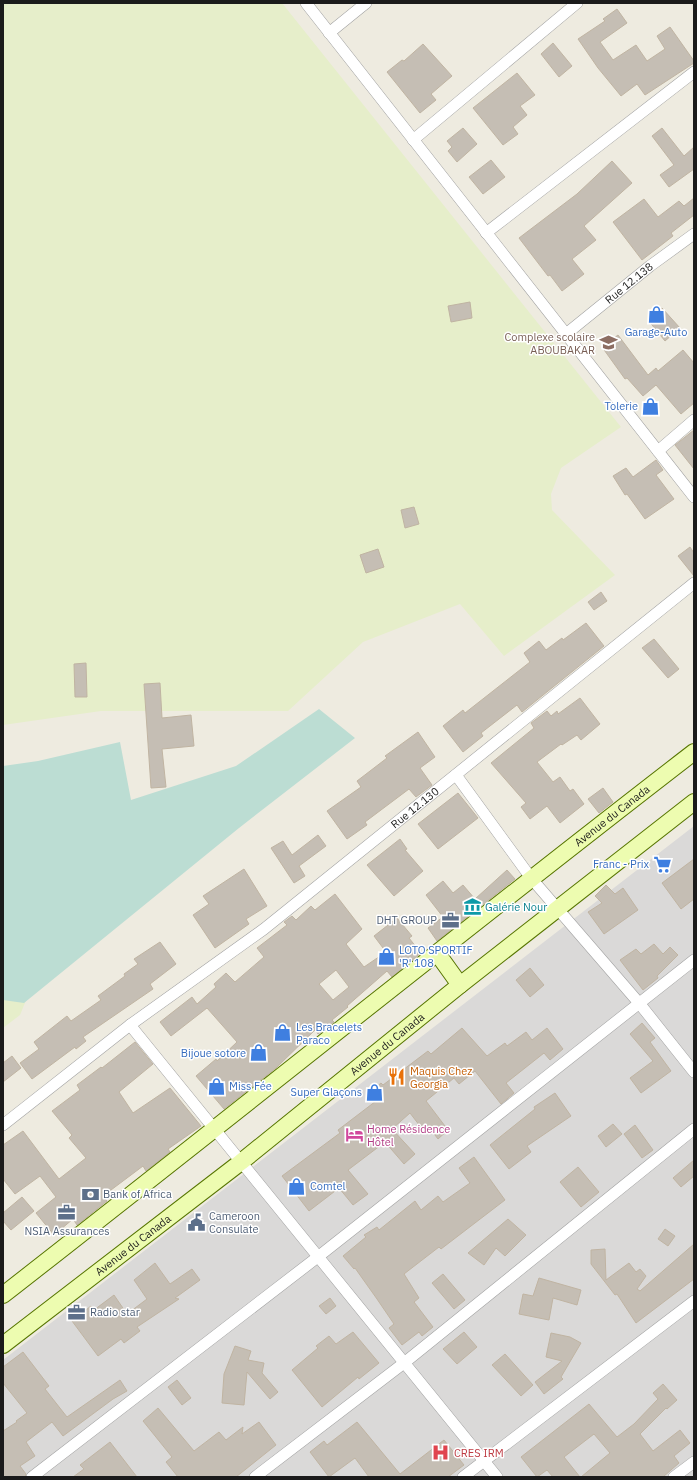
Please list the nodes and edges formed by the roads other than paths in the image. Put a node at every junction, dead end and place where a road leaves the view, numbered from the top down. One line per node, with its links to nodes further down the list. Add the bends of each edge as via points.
1 (306, 3): 4 (street)
2 (366, 3): 4 (street)
3 (577, 3): 6 (street)
4 (329, 33): 6 (street)
5 (694, 72): 7 (street)
6 (413, 140): 7 (street)
7 (486, 233): 9 (street)
8 (694, 234): 9 (street, Rue 12.138)
9 (566, 334): 11 (street)
10 (694, 420): 11 (street)
11 (658, 451): 12 (street)
12 (694, 497)
13 (694, 584): 15 (street, Rue 12.130)
14 (694, 752): 17 (main road, Avenue du Canada)
15 (456, 775): 17 (street); 23 (street, Rue 12.130, via 264,929)
16 (694, 802): 18 (main road, Avenue du Canada)
17 (531, 878): 18 (street); 19 (main road, Avenue du Canada)
18 (557, 908): 21 (main road, Avenue du Canada); 22 (street)
19 (437, 953): 21 (main road); 27 (main road, Avenue du Canada)
20 (694, 960): 22 (street)
21 (460, 985): 28 (main road, Avenue du Canada)
22 (639, 1003): 24 (street); 29 (street)
23 (130, 1025): 25 (street, Rue 12.130); 27 (street)
24 (694, 1072)
25 (3, 1125)
26 (694, 1129): 33 (street)
27 (214, 1130): 28 (street); 30 (main road, Avenue du Canada)
28 (241, 1162): 29 (street); 32 (main road, Avenue du Canada)
29 (319, 1256): 33 (street); 36 (street)
30 (3, 1295)
31 (694, 1300): 34 (street)
32 (3, 1345)
33 (404, 1363): 34 (street); 37 (street)
34 (483, 1460): 38 (street); 39 (street)
35 (694, 1462): 40 (street)
36 (32, 1477)
37 (255, 1477)
38 (462, 1477)
39 (497, 1477)
40 (674, 1477)

